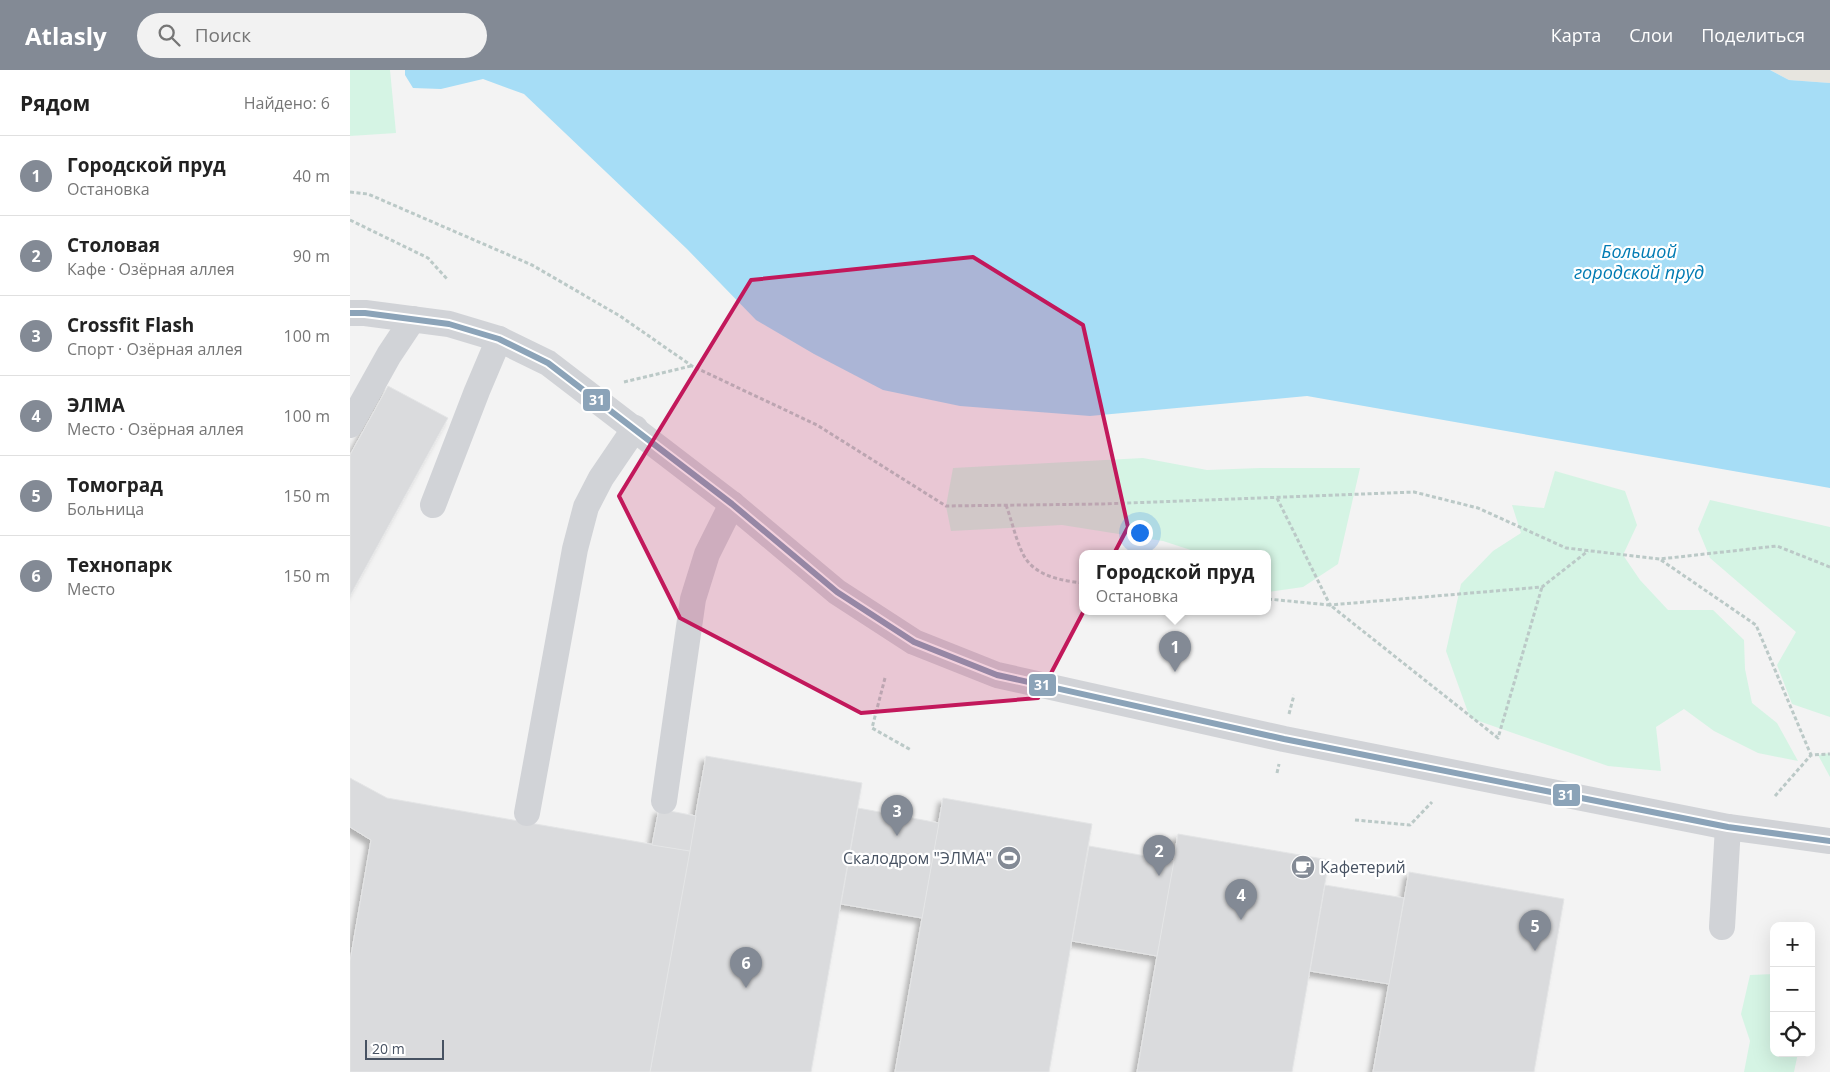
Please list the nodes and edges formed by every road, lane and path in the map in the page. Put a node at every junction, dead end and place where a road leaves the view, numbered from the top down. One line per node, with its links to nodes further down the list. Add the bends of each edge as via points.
1 (350, 192): 7 (path, via 368,194 532,265 620,316)
2 (350, 220): 3 (path, via 428,258)
3 (447, 280)
4 (350, 313): 5 (street)
5 (413, 319): 6 (street, via 449,324); 9 (street)
6 (499, 339): 10 (street, via 548,363); 13 (street)
7 (692, 366): 8 (path); 14 (path, via 817,425 946,506)
8 (624, 382)
9 (350, 425)
10 (635, 428): 12 (street); 29 (street, via 586,507 575,549)
11 (1277, 498): 14 (path); 15 (path, via 1414,492 1478,508 1566,548); 21 (path)
12 (732, 504): 27 (street, via 707,554 692,599); 31 (street, via 838,592 898,632 914,642 997,676 1284,739)
13 (433, 505)
14 (1006, 505): 18 (path, via 1025,558 1042,574)
15 (1589, 550): 16 (path); 19 (path)
16 (1660, 559): 17 (path, via 1777,546); 25 (path, via 1756,625)
17 (1830, 567)
18 (1079, 583)
19 (1542, 587): 21 (path); 21 (path, via 1498,738)
20 (1271, 599): 21 (path)
21 (1330, 605)
22 (885, 678): 23 (path, via 872,728)
23 (911, 750)
24 (1830, 754): 25 (path)
25 (1811, 755): 26 (path)
26 (1775, 796)
27 (664, 801)
28 (1432, 802): 30 (path, via 1410,825)
29 (527, 813)
30 (1355, 820)
31 (1728, 826): 32 (street); 33 (street)
32 (1830, 842)
33 (1722, 927)

